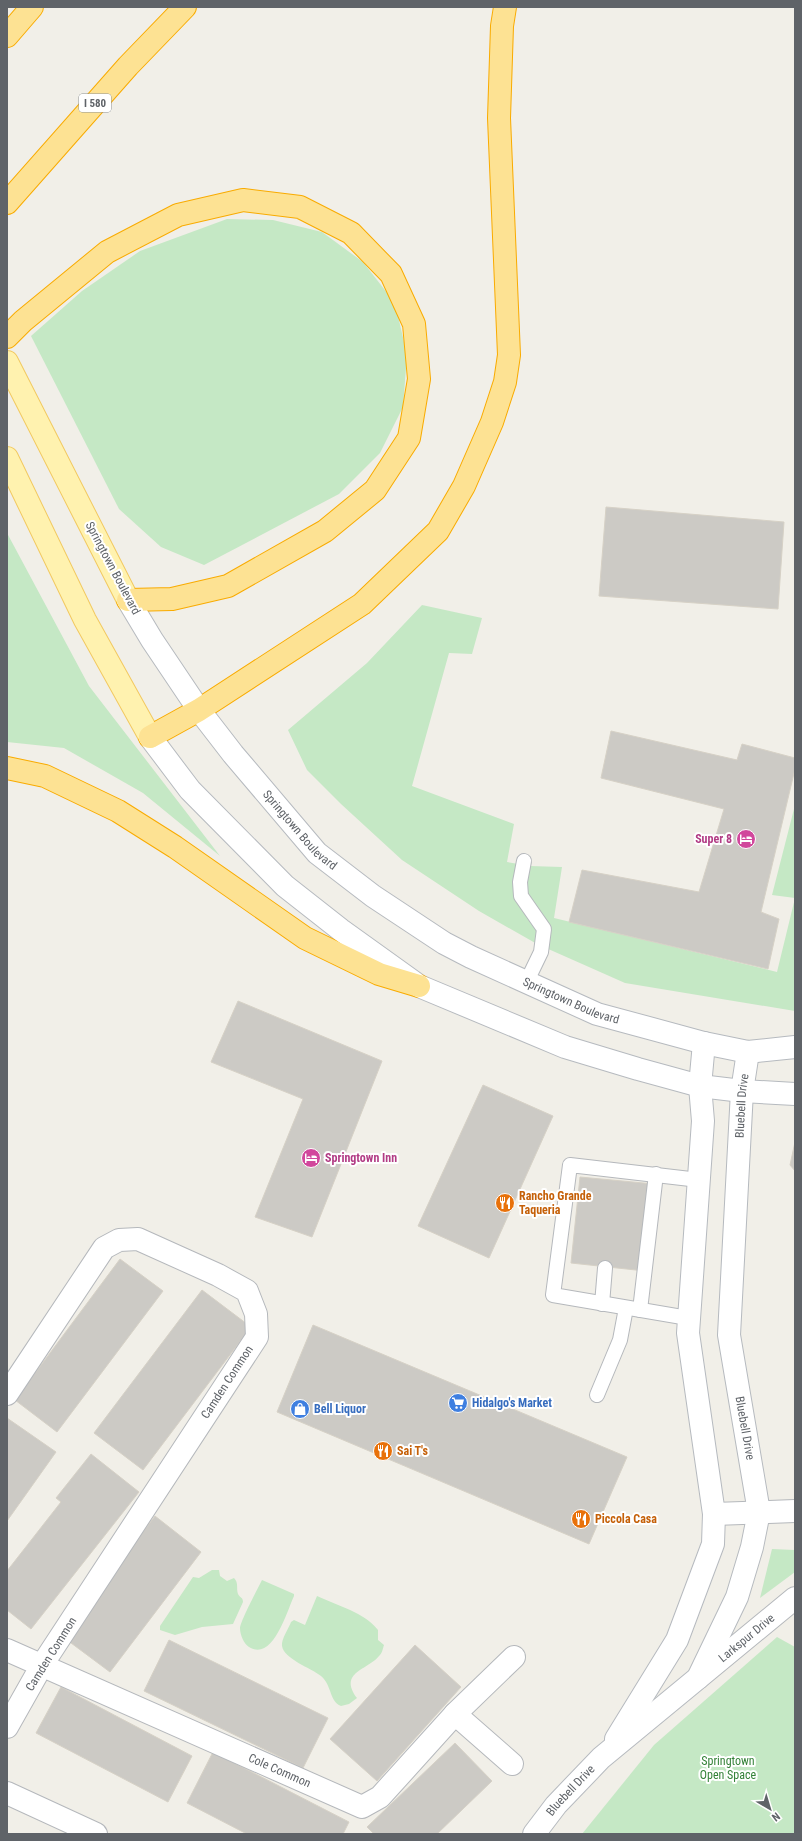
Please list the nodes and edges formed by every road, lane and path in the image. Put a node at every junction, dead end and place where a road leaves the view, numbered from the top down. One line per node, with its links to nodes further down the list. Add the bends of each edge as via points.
1 (32, 7): 4 (highway)
2 (185, 7): 5 (highway, I 580, via 128,66)
3 (505, 7): 10 (highway, via 499,118 509,354 505,382 492,422 464,486 438,531 362,604)
4 (7, 36)
5 (7, 203)
6 (7, 337): 9 (highway, via 107,252 178,215 243,200 300,207 351,233 391,274 414,324 419,379 409,438 375,490 325,531 228,586 172,599)
7 (7, 362): 9 (main road, Springtown Boulevard)
8 (7, 458): 11 (main road, via 85,620)
9 (128, 600): 10 (street, Springtown Boulevard)
10 (200, 710): 11 (highway); 14 (street, Springtown Boulevard, via 233,754 317,853 373,896 444,942 471,958)
11 (150, 737): 15 (street, via 190,790 285,886)
12 (7, 768): 15 (highway, via 45,776 118,811 175,847 305,938 379,974)
13 (524, 861): 14 (lane, via 520,882 521,896 544,929 541,952)
14 (526, 983): 16 (street, Springtown Boulevard, via 597,1014)
15 (419, 986): 19 (street, via 565,1047)
16 (704, 1043): 18 (street, Springtown Boulevard); 19 (street, Bluebell Drive)
17 (795, 1047): 18 (street, Springtown Boulevard)
18 (748, 1052): 20 (street, Bluebell Drive)
19 (700, 1086): 20 (street); 23 (street, Bluebell Drive, via 703,1121)
20 (742, 1091): 21 (street); 32 (street, Bluebell Drive, via 729,1335)
21 (795, 1094)
22 (656, 1174): 23 (lane); 25 (lane, via 614,1175 570,1165 553,1295); 27 (lane)
23 (699, 1180): 28 (street, Bluebell Drive)
24 (605, 1268): 25 (lane)
25 (602, 1304): 26 (lane)
26 (626, 1308): 27 (lane); 30 (lane, via 620,1340)
27 (640, 1310): 28 (lane)
28 (688, 1318): 33 (street, Bluebell Drive)
29 (7, 1394): 37 (street, Camden Common, via 104,1248 118,1240 138,1239 218,1275 247,1291 256,1314 256,1337)
30 (597, 1395)
31 (795, 1511): 32 (street)
32 (759, 1512): 33 (street); 38 (street, Bluebell Drive, via 737,1597)
33 (714, 1514): 41 (street, Bluebell Drive, via 713,1544 677,1640)
34 (795, 1598): 38 (street, Larkspur Drive)
35 (7, 1650): 37 (street, Cole Common)
36 (514, 1658): 39 (street)
37 (42, 1665): 39 (street, Cole Common, via 362,1807 380,1797); 40 (street, Camden Common)
38 (698, 1678): 41 (street, Bluebell Drive)
39 (455, 1714): 42 (street)
40 (7, 1727)
41 (609, 1750): 45 (street, Bluebell Drive, via 571,1788)
42 (512, 1764)
43 (7, 1793): 44 (street)
44 (96, 1834)
45 (534, 1834)

